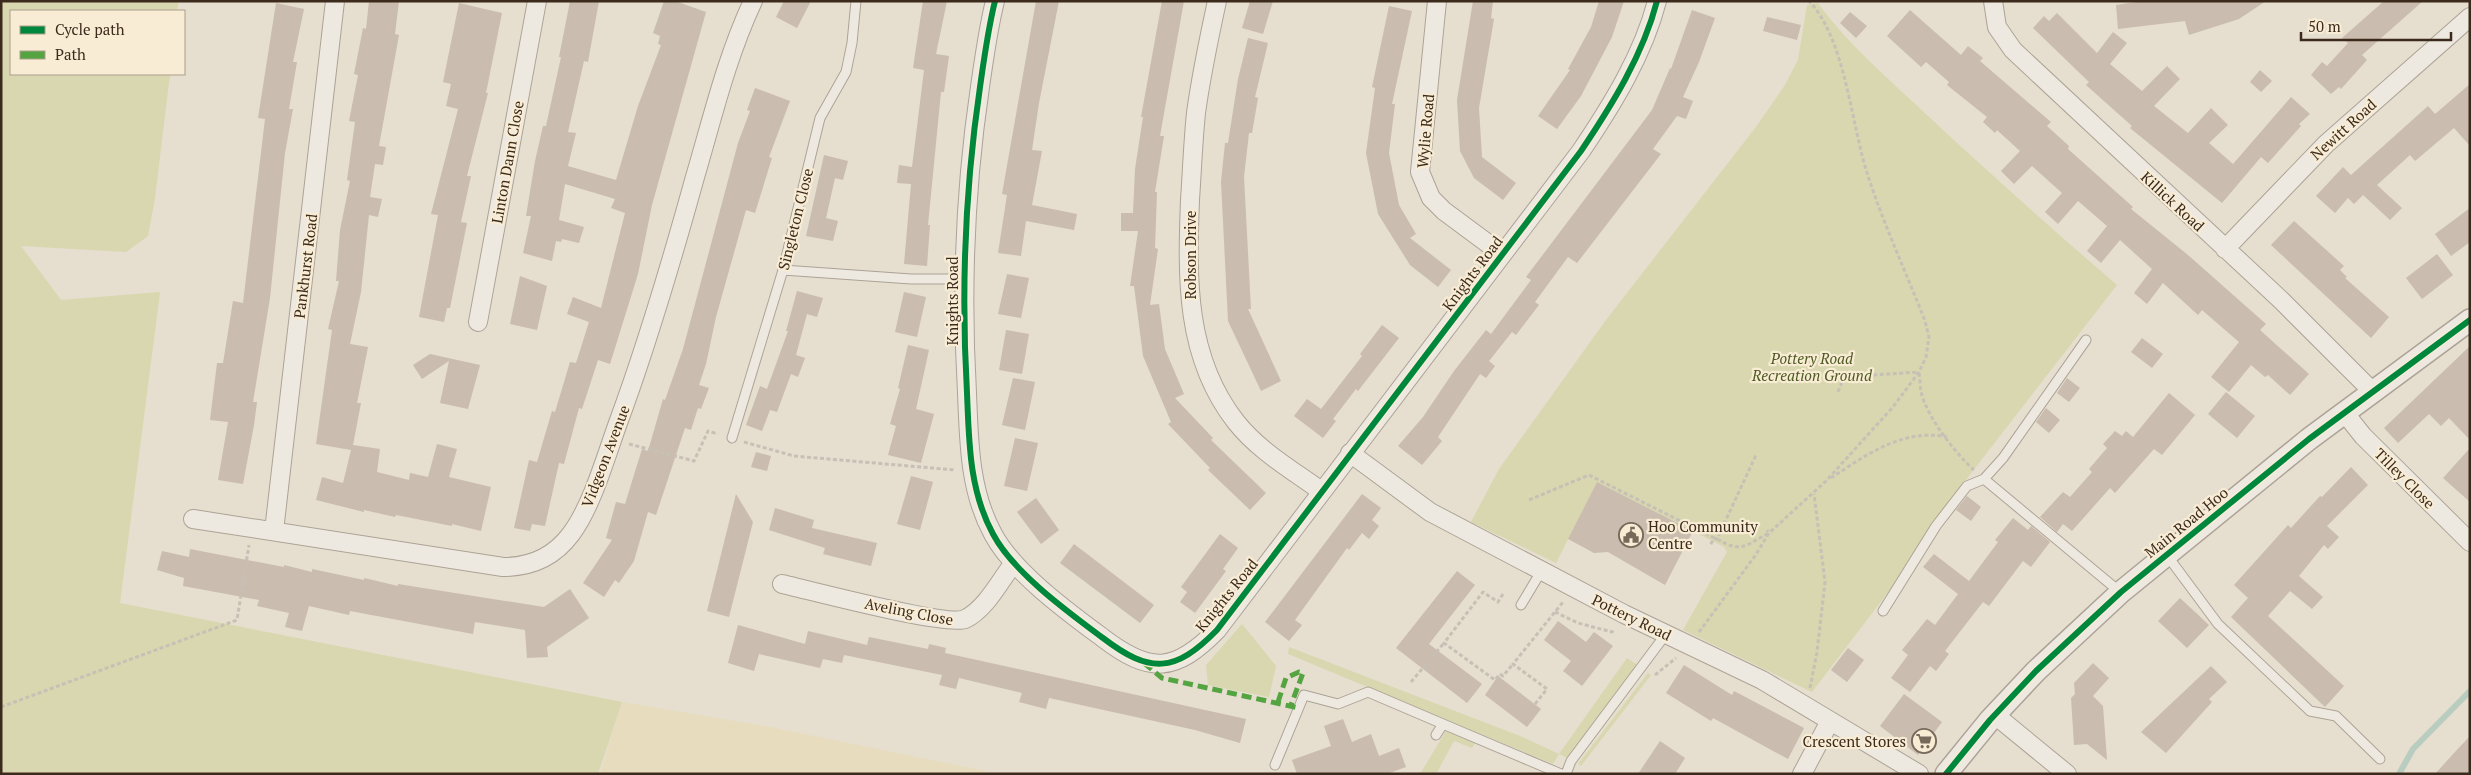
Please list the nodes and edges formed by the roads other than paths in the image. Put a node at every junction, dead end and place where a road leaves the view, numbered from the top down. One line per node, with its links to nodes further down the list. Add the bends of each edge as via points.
1 (336, 1): 25 (street, Pankhurst Road)
2 (537, 1): 16 (street, Linton Dann Close)
3 (753, 1): 25 (street, Vidgeon Avenue, via 728,60 661,296 612,439 572,534 552,554 526,566 488,566)
4 (856, 1): 13 (lane, Singleton Close, via 846,72 820,118)
5 (995, 1): 14 (street, Knights Road, via 973,134)
6 (1216, 1): 23 (street, Robson Drive, via 1193,146 1187,274 1194,329 1214,386 1234,420 1262,449)
7 (1437, 1): 12 (street, Wylie Road, via 1420,172 1431,198 1444,211)
8 (1657, 1): 12 (street, Knights Road, via 1630,70 1603,119)
9 (1993, 1): 11 (street, Killick Road, via 1997,27 2010,47)
10 (2470, 17): 11 (street, Newitt Road, via 2326,144)
11 (2225, 249): 18 (street, Killick Road)
12 (1502, 254): 21 (street, Knights Road)
13 (783, 270): 14 (lane, via 911,279); 20 (lane, Singleton Close)
14 (963, 279): 28 (street, Knights Road, via 969,444 973,470 983,514)
15 (2470, 320): 18 (street, Main Road Hoo)
16 (478, 322)
17 (2086, 340): 22 (lane)
18 (2372, 391): 19 (street, Main Road Hoo)
19 (2344, 412): 26 (street, Tilley Close, via 2363,436); 27 (street, Main Road Hoo)
20 (732, 438)
21 (1350, 453): 23 (street, Knights Road); 29 (street, Pottery Road, via 1430,512)
22 (1984, 479): 31 (lane); 33 (lane, via 1967,486 1936,526)
23 (1321, 491): 28 (street, Knights Road, via 1217,630 1192,653 1171,662 1144,663 1120,651)
24 (192, 519): 25 (street, Vidgeon Avenue)
25 (274, 530)
26 (2470, 542)
27 (2166, 553): 31 (street, Main Road Hoo); 39 (lane, via 2218,624 2310,711 2336,716)
28 (1013, 564): 30 (street, Aveling Close, via 974,613 957,622)
29 (1542, 570): 32 (lane); 34 (street, Pottery Road)
30 (782, 584)
31 (2120, 592): 35 (street, Main Road Hoo, via 2054,652)
32 (1521, 605)
33 (1883, 611)
34 (1666, 634): 36 (street, Pottery Road, via 1762,680); 42 (lane, via 1571,761)
35 (1995, 715): 45 (street, Main Road Hoo); 46 (street)
36 (1830, 721): 43 (street); 44 (street, Pottery Road)
37 (1443, 724): 38 (lane); 40 (lane, via 1368,692 1338,704 1304,695); 41 (lane)
38 (1436, 735)
39 (2380, 759)
40 (1275, 765)
41 (1560, 774)
42 (1566, 774)
43 (1802, 774)
44 (1919, 774)
45 (1946, 774)
46 (2067, 774)

